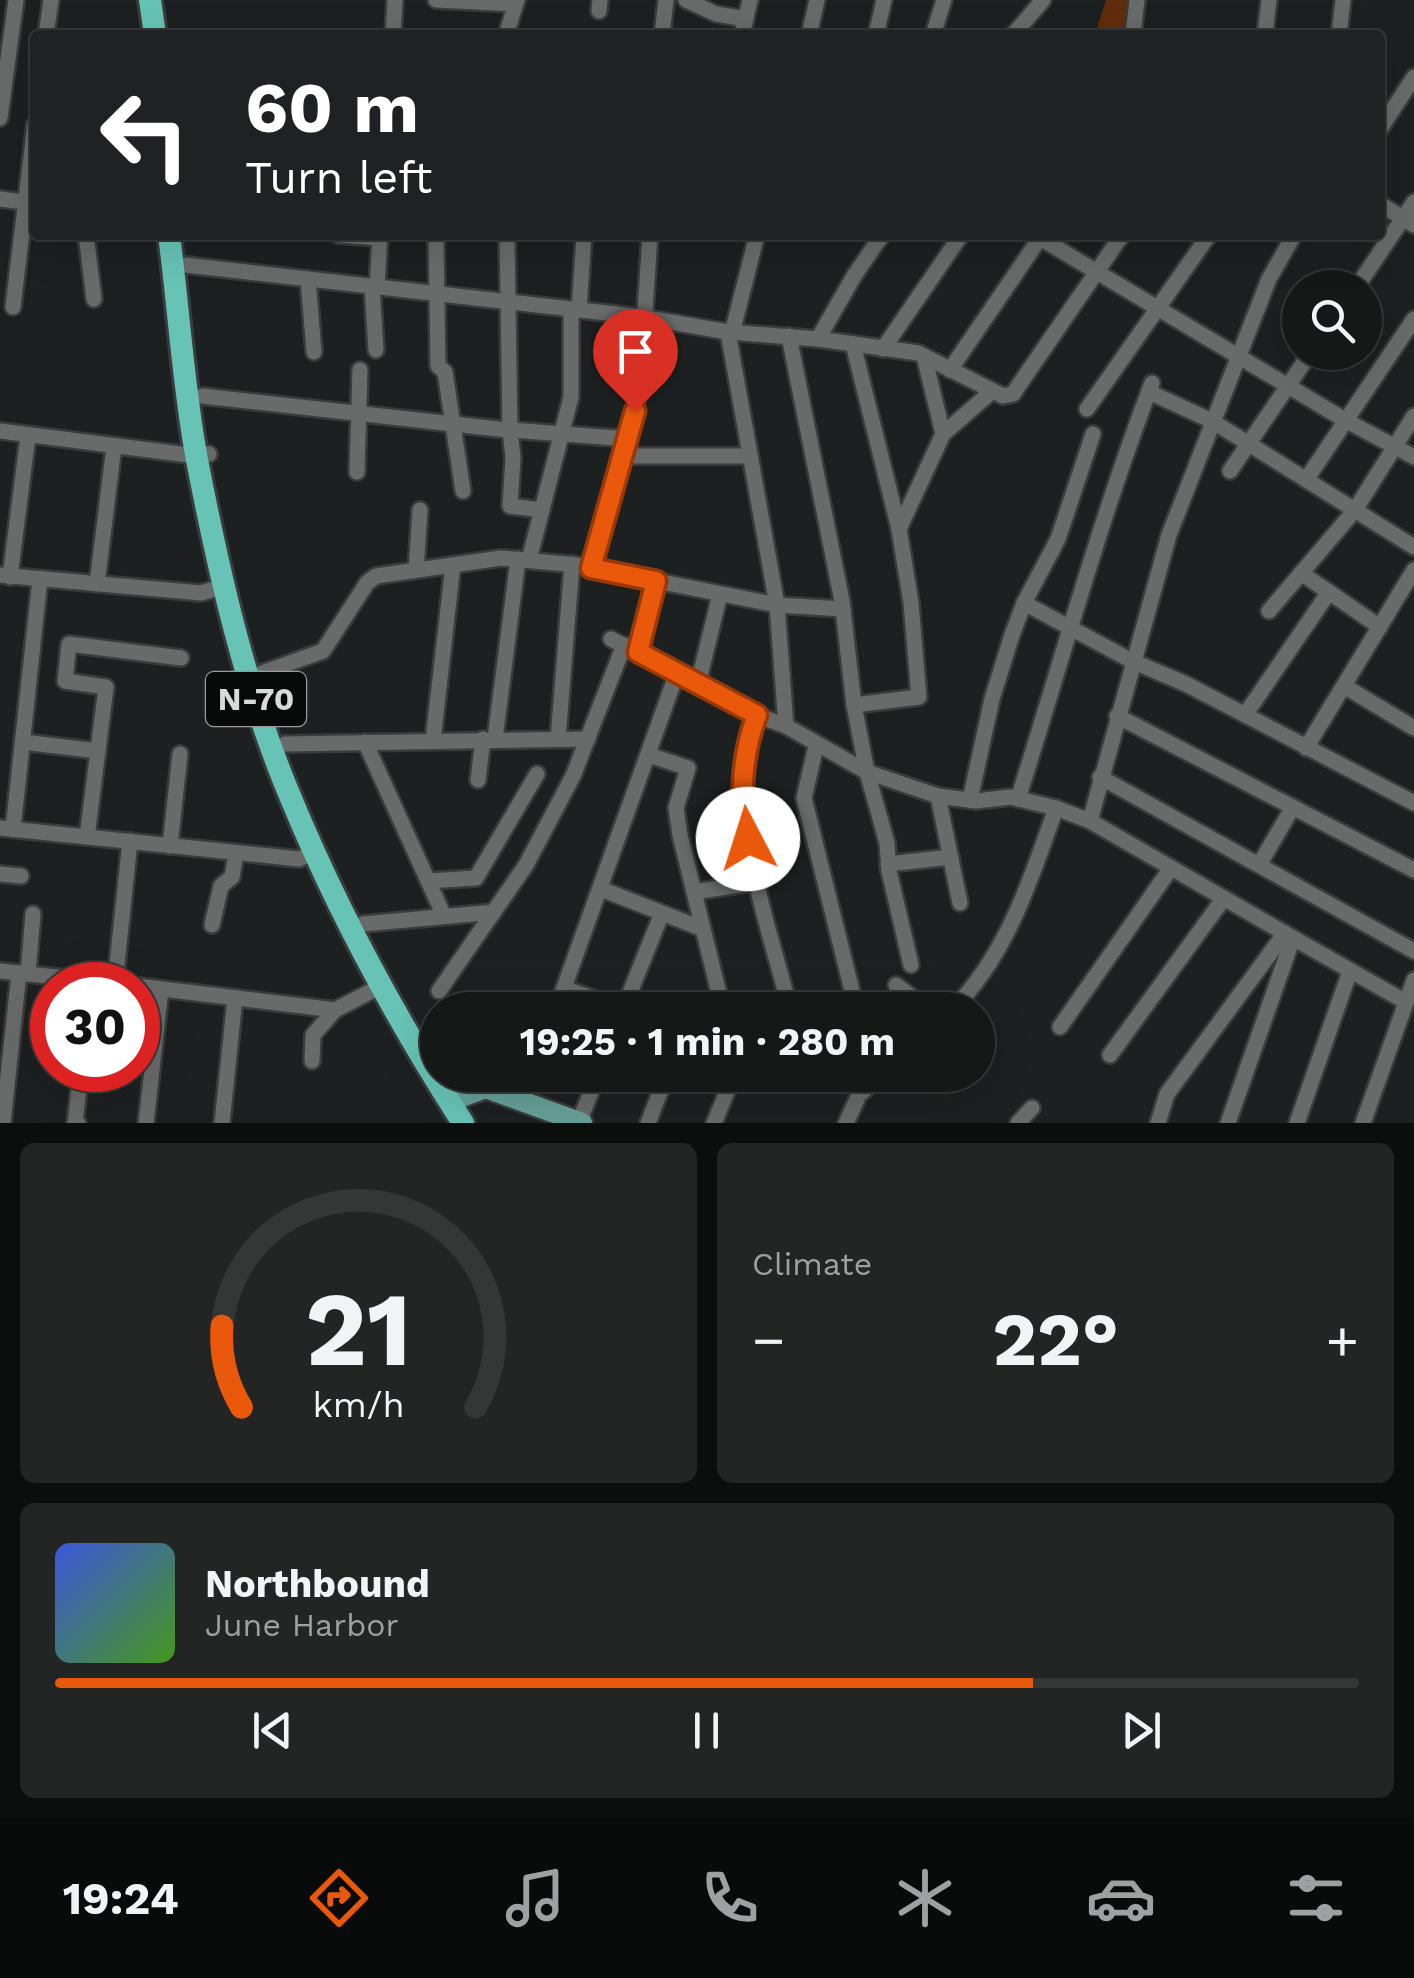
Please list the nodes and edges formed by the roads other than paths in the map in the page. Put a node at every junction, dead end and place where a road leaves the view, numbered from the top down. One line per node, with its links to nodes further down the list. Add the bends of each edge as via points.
1 (16, 0): 34 (street)
2 (51, 0): 20 (street)
3 (138, 0): 21 (highway)
4 (150, 0): 22 (highway)
5 (396, 0): 23 (street)
6 (436, 0): 7 (street)
7 (446, 0): 18 (street)
8 (666, 0): 25 (street)
9 (686, 0): 19 (street)
10 (750, 0): 19 (street)
11 (817, 0): 26 (street)
12 (884, 0): 27 (street)
13 (944, 0): 28 (street)
14 (1043, 0): 29 (street)
15 (1137, 0): 30 (street)
16 (1269, 0): 31 (street)
17 (1343, 0): 32 (street)
18 (516, 2): 24 (street)
19 (744, 27)
20 (47, 30)
21 (142, 30)
22 (154, 30)
23 (394, 30)
24 (508, 30)
25 (663, 30)
26 (809, 30)
27 (877, 30)
28 (935, 30)
29 (1017, 30)
30 (1134, 30)
31 (1266, 30)
32 (1340, 30)
33 (1414, 77): 35 (street)
34 (0, 118)
35 (1385, 121)
36 (0, 199): 38 (street)
37 (1414, 202): 40 (street)
38 (30, 203): 65 (street)
39 (1385, 207): 40 (street)
40 (1409, 222): 58 (street)
41 (87, 240): 63 (street)
42 (170, 240): 101 (highway, N-70)
43 (183, 240): 57 (highway, N-70)
44 (380, 240): 61 (street)
45 (436, 240): 62 (street)
46 (507, 240): 64 (street)
47 (583, 240): 67 (street)
48 (650, 240): 68 (street)
49 (756, 240): 70 (street)
50 (879, 240): 72 (street)
51 (958, 240): 75 (street)
52 (1036, 240): 80 (street)
53 (1045, 240): 59 (street)
54 (1119, 240): 59 (street)
55 (1204, 240): 66 (street)
56 (1291, 240): 78 (street)
57 (186, 265): 60 (street); 84 (highway, N-70)
58 (1370, 270)
59 (1097, 272): 66 (street); 83 (street, via 1012,394)
60 (308, 279): 61 (street); 76 (street)
61 (374, 286): 62 (street); 74 (street)
62 (439, 294): 64 (street); 90 (street, via 438,366 445,372)
63 (94, 300)
64 (509, 302): 67 (street); 92 (street)
65 (14, 307)
66 (1156, 307): 78 (street); 85 (street)
67 (575, 309): 68 (street); 93 (street, via 571,397)
68 (646, 318): 70 (street); 100 (street)
69 (1414, 320): 88 (street)
70 (730, 332): 71 (street); 102 (street)
71 (789, 336): 72 (street); 129 (street)
72 (818, 338): 73 (street)
73 (853, 344): 75 (street); 111 (street)
74 (376, 350)
75 (883, 350): 77 (street)
76 (314, 352)
77 (924, 356): 80 (street); 94 (street)
78 (1237, 356): 82 (street); 89 (street)
79 (360, 370): 86 (street)
80 (950, 370): 83 (street)
81 (1298, 370): 82 (street)
82 (1288, 385): 88 (street); 97 (street)
83 (992, 392): 94 (street)
84 (202, 396): 86 (street); 101 (highway, N-70)
85 (1087, 409)
86 (360, 414): 90 (street); 105 (street)
87 (1414, 416): 99 (street)
88 (1345, 420): 99 (street); 106 (street)
89 (1212, 421): 97 (street); 131 (street, via 1150,387 1098,530); 135 (street)
90 (453, 424): 92 (street); 107 (street)
91 (0, 430): 96 (street)
92 (510, 430): 93 (street); 109 (street, via 510,506)
93 (562, 434): 100 (street); 109 (street)
94 (943, 434): 111 (street)
95 (1094, 434): 127 (street, via 1058,540)
96 (28, 436): 98 (street); 120 (street)
97 (1249, 444): 104 (street); 106 (street)
98 (114, 446): 101 (street); 123 (street)
99 (1395, 446): 103 (street); 110 (street)
100 (626, 448): 102 (street); 116 (street)
101 (202, 455): 124 (highway, N-70); 136 (highway, N-70)
102 (750, 456): 128 (street)
103 (1414, 457)
104 (1230, 470)
105 (357, 472)
106 (1306, 480): 110 (street)
107 (463, 491)
108 (420, 510): 117 (street)
109 (542, 510): 113 (street)
110 (1355, 510): 112 (street); 119 (street)
111 (900, 530): 140 (street, via 919,697)
112 (1414, 546)
113 (523, 560): 114 (street); 115 (street); 149 (street)
114 (572, 564): 116 (street); 146 (street)
115 (452, 565): 117 (street); 148 (street)
116 (591, 568): 122 (street)
117 (416, 570): 136 (street, via 376,576 324,651)
118 (1414, 570): 132 (street)
119 (1300, 574): 125 (street); 130 (street)
120 (5, 576): 121 (street)
121 (40, 579): 123 (street); 150 (street)
122 (656, 581): 126 (street); 133 (street)
123 (98, 584): 124 (street, via 200,593)
124 (224, 586): 162 (highway, N-70, via 258,708)
125 (1329, 592): 132 (street); 142 (street)
126 (720, 594): 128 (street); 138 (street)
127 (1024, 603): 131 (street); 165 (street, via 992,698)
128 (777, 606): 129 (street); 144 (street)
129 (843, 609): 140 (street)
130 (1269, 611)
131 (1073, 627): 135 (street); 164 (street)
132 (1380, 627): 139 (street)
133 (624, 645): 137 (street); 147 (street)
134 (181, 658): 155 (street, via 69,644 65,681 106,687)
135 (1132, 661): 142 (street); 143 (street)
136 (262, 673): 152 (highway, N-70)
137 (678, 673): 138 (street); 157 (street)
138 (698, 684): 141 (street)
139 (1344, 686): 145 (street); 154 (street)
140 (854, 705): 158 (street)
141 (757, 715): 144 (street); 184 (street, via 747,740 743,804)
142 (1245, 715): 154 (street)
143 (1117, 716): 160 (street); 167 (street)
144 (786, 726): 153 (street)
145 (1414, 728)
146 (558, 739): 147 (street); 149 (street)
147 (588, 739): 189 (street, via 526,865)
148 (432, 740): 149 (street); 151 (street)
149 (488, 740): 161 (street)
150 (22, 742): 155 (street); 170 (street)
151 (364, 742): 152 (street); 183 (street)
152 (285, 744): 162 (highway, N-70)
153 (816, 746): 158 (street); 215 (street, via 804,798)
154 (1306, 748): 166 (street)
155 (98, 751): 171 (street)
156 (180, 754): 173 (street)
157 (648, 755): 185 (street); 186 (street, via 688,768 676,808)
158 (867, 772): 163 (street); 177 (street)
159 (537, 774): 183 (street, via 476,878)
160 (1100, 777): 169 (street); 178 (street)
161 (478, 780)
162 (295, 791): 175 (highway, N-70); 193 (highway, N-70)
163 (938, 796): 165 (street); 176 (street)
164 (1018, 799): 165 (street); 168 (street)
165 (970, 800)
166 (1414, 803)
167 (1292, 807): 178 (street); 180 (street)
168 (1056, 808): 169 (street); 217 (street, via 1024,899)
169 (1090, 821): 179 (street)
170 (6, 828): 171 (street)
171 (88, 837): 172 (street)
172 (130, 842): 173 (street); 198 (street)
173 (170, 846): 174 (street)
174 (236, 852): 175 (street, via 299,859); 194 (street)
175 (315, 852): 206 (highway, N-70)
176 (951, 857): 177 (street); 188 (street)
177 (888, 864): 199 (street)
178 (1259, 865): 197 (street)
179 (1170, 868): 187 (street); 222 (street)
180 (1414, 870)
181 (0, 874): 182 (street)
182 (21, 876)
183 (428, 880): 192 (street)
184 (758, 882): 186 (street); 214 (street)
185 (601, 889): 191 (street); 207 (street)
186 (694, 892): 195 (street)
187 (1224, 898): 196 (street); 223 (street)
188 (960, 903)
189 (494, 912): 192 (street); 209 (street)
190 (34, 914): 202 (street)
191 (662, 914): 195 (street); 212 (street)
192 (444, 916): 193 (street)
193 (363, 924): 221 (highway, N-70)
194 (212, 925)
195 (703, 929): 213 (street)
196 (1289, 936): 200 (street); 246 (street, via 1168,1094); 247 (street)
197 (1414, 951)
198 (123, 962)
199 (911, 965)
200 (1350, 970): 219 (street); 248 (street)
201 (0, 971): 202 (street)
202 (23, 973): 203 (street); 236 (street)
203 (30, 974)
204 (1414, 980): 219 (street)
205 (896, 985): 216 (street)
206 (381, 986): 220 (street); 240 (highway, N-70)
207 (564, 988): 210 (street); 211 (street)
208 (161, 989): 218 (street); 238 (street)
209 (439, 991)
210 (563, 992)
211 (575, 992)
212 (631, 992)
213 (719, 992)
214 (786, 992)
215 (852, 992)
216 (905, 992)
217 (970, 992)
218 (235, 998): 220 (street); 239 (street)
219 (1408, 1008): 249 (street)
220 (335, 1010): 224 (street, via 313,1035)
221 (420, 1024)
222 (1060, 1026)
223 (1110, 1055)
224 (312, 1062)
225 (78, 1092): 237 (street)
226 (459, 1092): 232 (highway)
227 (525, 1092): 233 (street)
228 (592, 1092): 235 (street)
229 (660, 1092): 242 (street)
230 (727, 1092): 243 (street)
231 (863, 1092): 244 (street)
232 (462, 1097): 233 (main road, via 486,1088); 241 (highway)
233 (522, 1101): 235 (main road)
234 (1032, 1108): 245 (street)
235 (581, 1122)
236 (2, 1123)
237 (78, 1123)
238 (146, 1123)
239 (222, 1123)
240 (463, 1123)
241 (479, 1123)
242 (648, 1123)
243 (714, 1123)
244 (846, 1123)
245 (1018, 1123)
246 (1158, 1123)
247 (1228, 1123)
248 (1298, 1123)
249 (1363, 1123)

